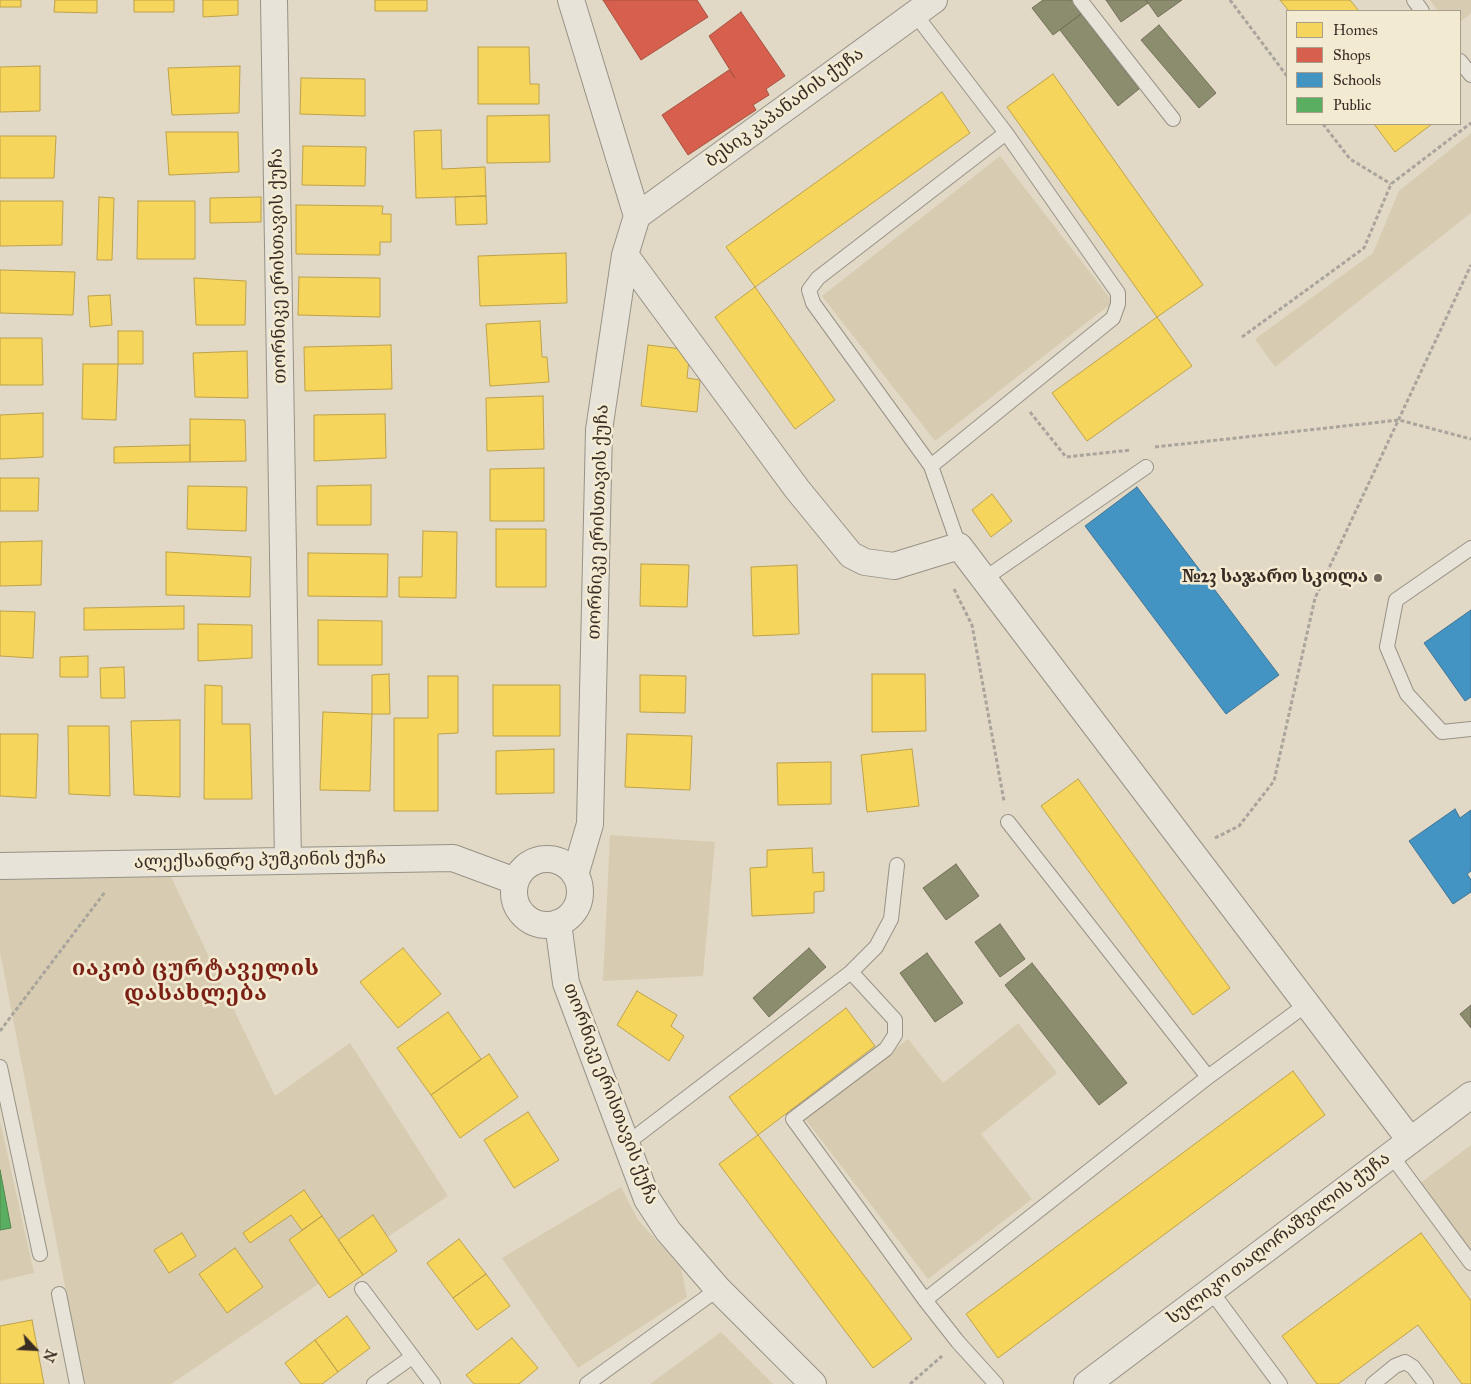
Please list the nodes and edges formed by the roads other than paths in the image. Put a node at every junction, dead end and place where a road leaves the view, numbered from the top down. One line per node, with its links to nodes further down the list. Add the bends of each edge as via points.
1 (274, 0): 18 (street, თორნიკე ერისთავის ქუჩა)
2 (572, 0): 9 (street)
3 (1080, 0): 7 (lane)
4 (925, 7): 8 (lane); 9 (street, ბესიკ კაპანაძის ქუჩა)
5 (1461, 62): 6 (lane)
6 (1471, 75)
7 (1173, 119)
8 (1006, 133): 11 (lane, via 1118,293 1118,304 1113,318); 11 (lane, via 818,278 810,290 813,303)
9 (637, 216): 10 (street, თორნიკე ერისთავის ქუჩა)
10 (625, 255): 14 (street, via 797,489 850,555 865,562 894,566); 21 (street, თორნიკე ერისთავის ქუჩა, via 599,430 590,824)
11 (931, 466): 14 (lane)
12 (1146, 466): 15 (lane)
13 (1471, 548): 16 (lane, via 1396,600 1387,647 1407,694 1442,732)
14 (948, 549): 15 (street)
15 (984, 579): 25 (street)
16 (1471, 729)
17 (1008, 822): 27 (lane)
18 (288, 861): 20 (street, ალექსანდრე პუშკინის ქუჩა); 22 (street, ალექსანდრე პუშკინის ქუჩა, via 453,858)
19 (897, 865): 24 (lane, via 891,919 876,947)
20 (0, 866)
21 (575, 875): 22 (street, via 564,864 548,858 528,864); 23 (street, via 580,893 578,903 573,912)
22 (515, 881): 23 (street, via 515,902 527,919 542,924)
23 (558, 923): 29 (street, თორნიკე ერისთავის ქუჩა, via 566,983)
24 (850, 972): 29 (lane); 37 (lane, via 895,1020 895,1035 886,1049 793,1119)
25 (1307, 1004): 27 (lane); 30 (street)
26 (0, 1067): 31 (lane)
27 (1208, 1077): 37 (lane)
28 (1471, 1095): 30 (street, სულიკო თაღორაშვილის ქუჩა)
29 (626, 1144): 34 (street, თორნიკე ერისთავის ქუჩა, via 652,1207 668,1231)
30 (1400, 1147): 32 (lane); 35 (street, სულიკო თაღორაშვილის ქუჩა)
31 (40, 1254)
32 (1471, 1263)
33 (362, 1289): 38 (lane)
34 (718, 1289): 43 (lane); 44 (street, თორნიკე ერისთავის ქუჩა)
35 (1211, 1291): 39 (street, სულიკო თაღორაშვილის ქუჩა); 46 (lane)
36 (59, 1294): 40 (lane)
37 (925, 1300): 45 (lane)
38 (412, 1357): 41 (lane); 42 (lane)
39 (1099, 1381)
40 (77, 1384)
41 (374, 1384)
42 (433, 1384)
43 (587, 1384)
44 (813, 1384)
45 (996, 1384)
46 (1280, 1384)
47 (1373, 1384): 48 (lane, via 1404,1362 1414,1367)
48 (1426, 1384)

